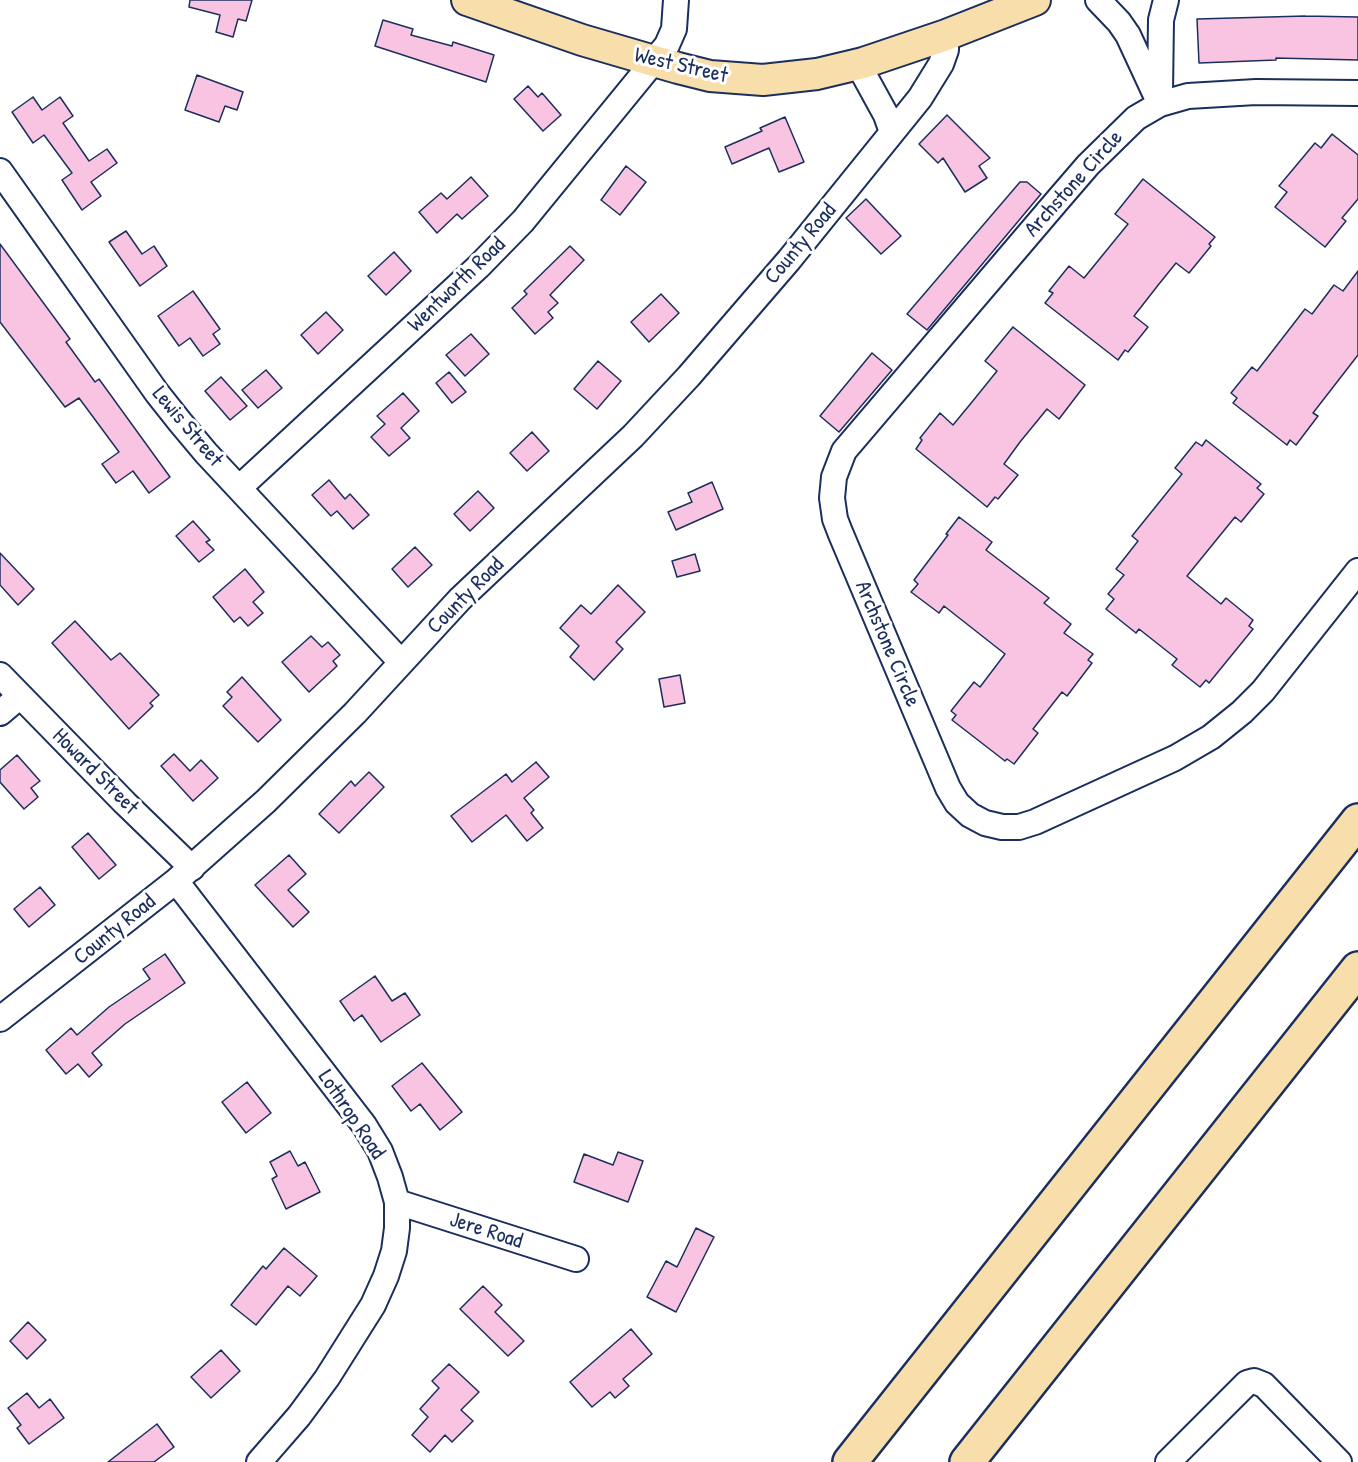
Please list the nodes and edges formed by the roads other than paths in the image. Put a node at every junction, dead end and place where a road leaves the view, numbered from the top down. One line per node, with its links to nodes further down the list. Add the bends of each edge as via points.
1 (467, 0): 7 (main road, West Street)
2 (676, 0): 7 (street, Wentworth Road, via 674,29)
3 (1035, 0): 6 (main road, West Street)
4 (1098, 0): 10 (street, via 1128,35)
5 (1166, 0): 10 (street, via 1161,20)
6 (946, 35): 8 (main road, West Street); 11 (street, County Road, via 946,50 931,82)
7 (654, 62): 8 (main road, West Street, via 710,76 763,80 817,74); 13 (street, Wentworth Road, via 501,245)
8 (858, 64): 11 (street)
9 (1358, 93): 10 (street, Archstone Circle, via 1198,95)
10 (1160, 104): 14 (street, Archstone Circle, via 1136,118 1088,165 844,451 836,470 832,498 837,525 948,788 961,807 980,820 996,826 1019,827 1175,758 1227,725 1263,691)
11 (892, 132): 15 (street, County Road, via 689,376 641,427 460,599)
12 (0, 171): 13 (street, Lewis Street, via 157,393)
13 (239, 488): 15 (street, Lewis Street)
14 (1358, 571)
15 (401, 662): 20 (street, County Road, via 328,741)
16 (0, 675): 17 (street, Howard Street)
17 (20, 696): 18 (street); 20 (street, Howard Street)
18 (0, 713)
19 (1358, 821): 26 (highway)
20 (184, 874): 22 (street, County Road); 23 (street, Lothrop Road, via 364,1125 380,1151)
21 (1358, 969): 27 (highway)
22 (0, 1019)
23 (397, 1202): 24 (street, Jere Road); 25 (street, Lothrop Road, via 394,1251 373,1305 327,1378)
24 (576, 1259)
25 (259, 1462)
26 (850, 1462)
27 (967, 1462)
28 (1168, 1462): 29 (street, via 1247,1383 1254,1381 1264,1385)
29 (1339, 1462)

